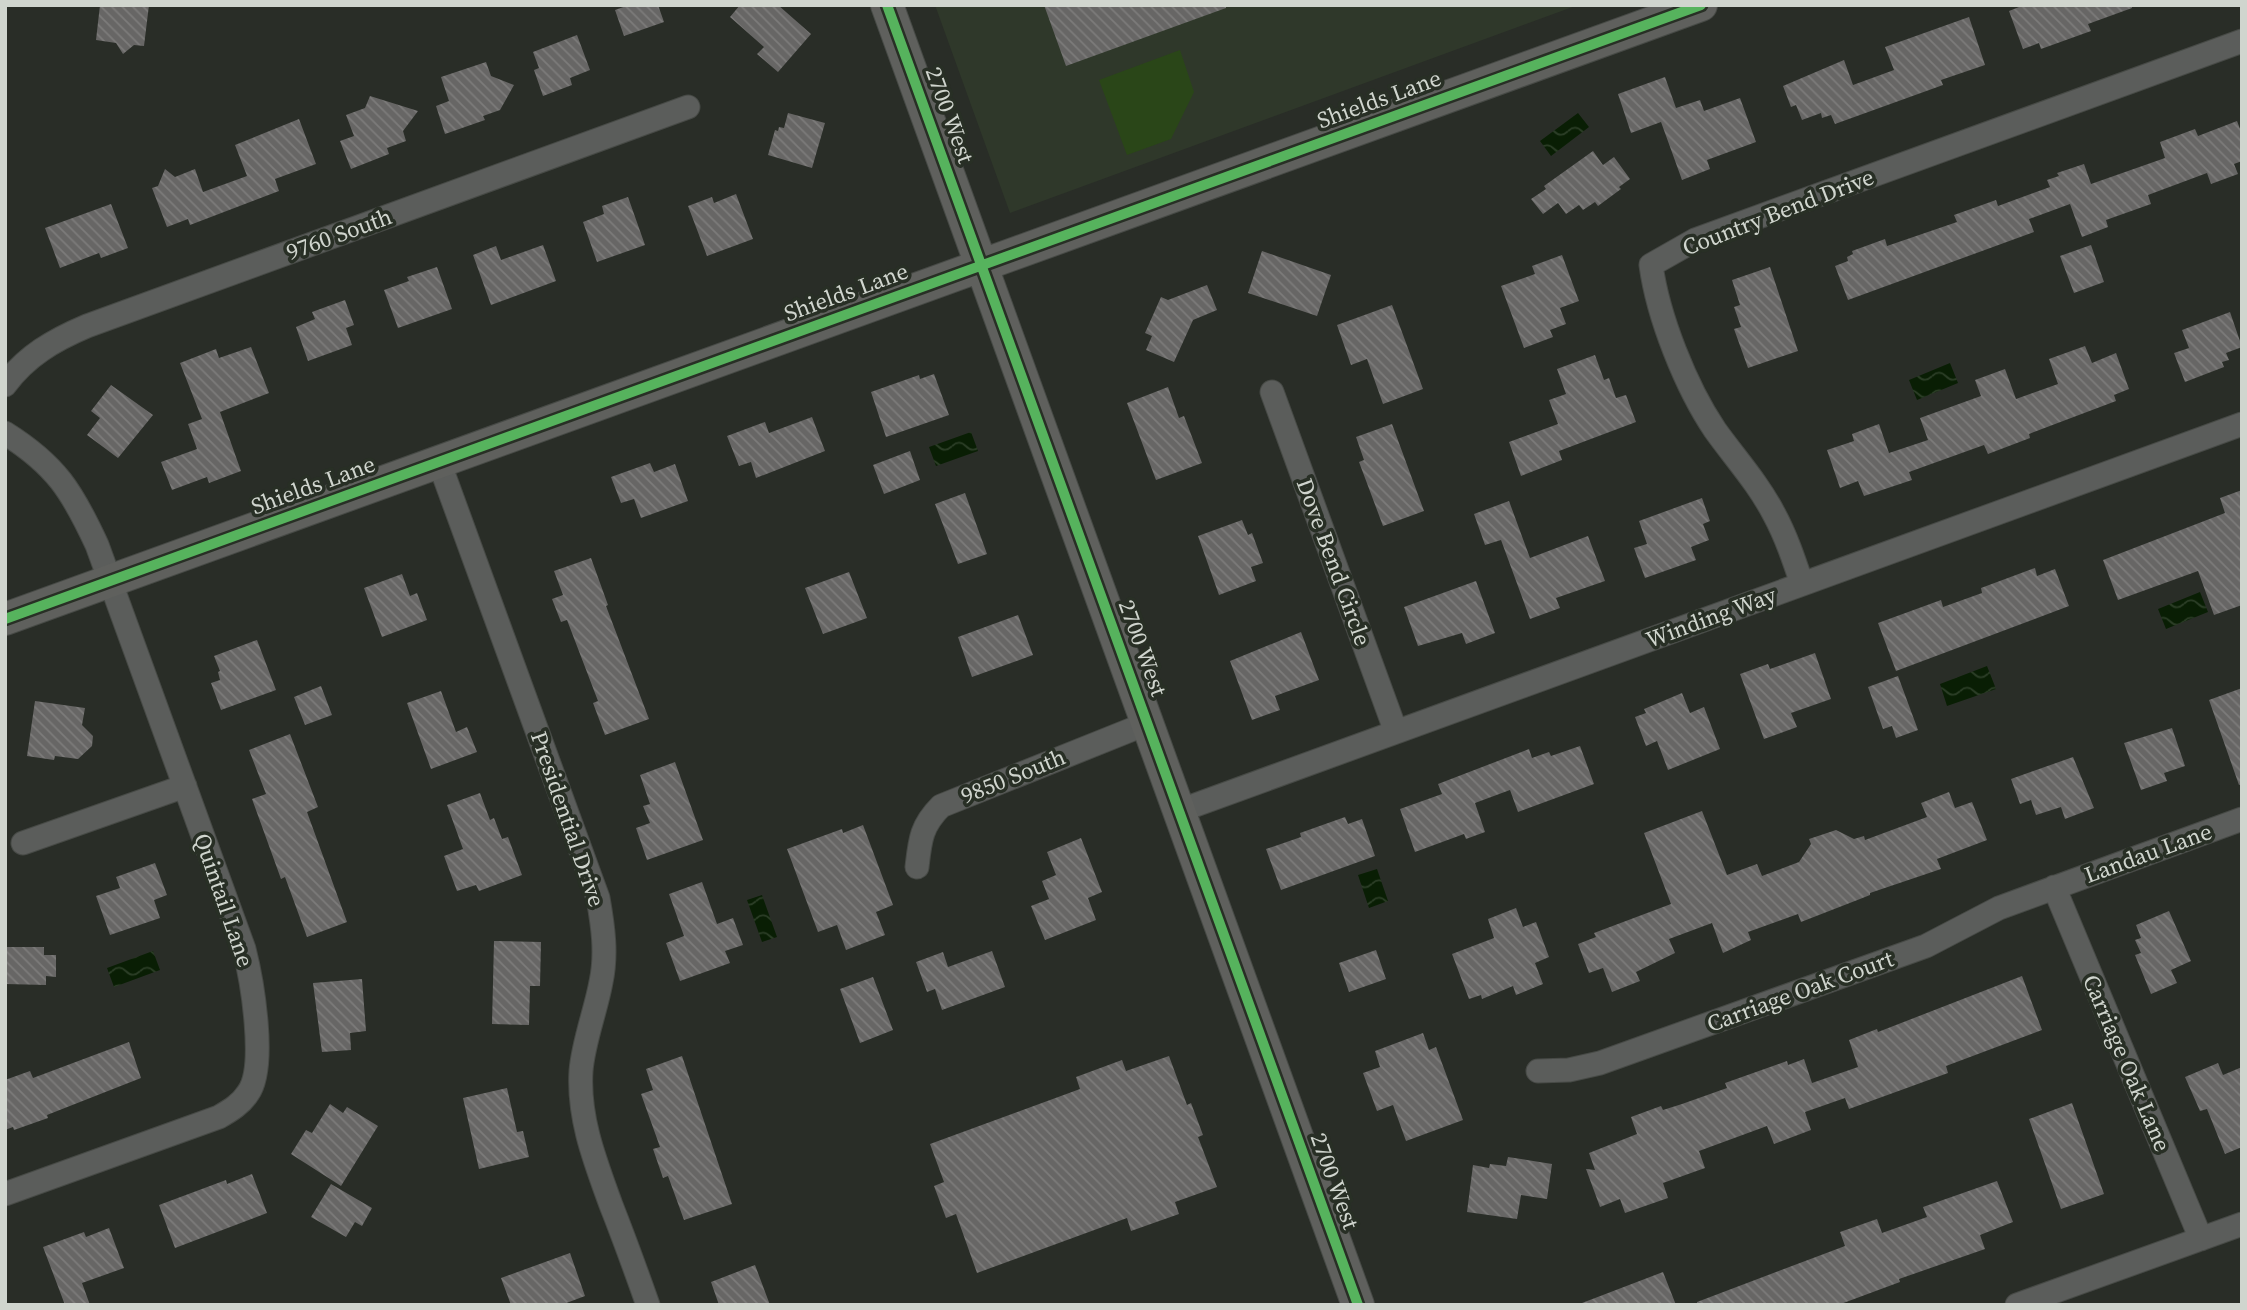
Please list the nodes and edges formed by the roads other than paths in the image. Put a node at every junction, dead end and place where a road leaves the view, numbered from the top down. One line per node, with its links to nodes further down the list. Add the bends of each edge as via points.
1 (887, 5): 5 (main road, 2700 West)
2 (1701, 5): 5 (main road, Shields Lane)
3 (2242, 41): 12 (street, Country Bend Drive, via 1695,240 1651,265 1655,292 1686,376 1715,429 1774,513)
4 (688, 107): 6 (street, 9760 South, via 87,326 34,354)
5 (981, 266): 10 (main road, Shields Lane); 14 (main road, 2700 West)
6 (5, 386)
7 (1272, 392): 15 (street, Dove Bend Circle)
8 (2242, 424): 12 (street, Winding Way)
9 (5, 433): 11 (street, Quintail Lane, via 53,468 79,505)
10 (439, 462): 11 (main road, Shields Lane); 26 (street, Presidential Drive, via 598,898 603,925 602,979 581,1069 582,1101 597,1165)
11 (110, 581): 13 (main road, Shields Lane); 16 (street, Quintail Lane)
12 (1802, 584): 15 (street, Winding Way)
13 (5, 620)
14 (1148, 723): 17 (main road, 2700 West); 20 (street, 9850 South, via 941,806 925,825)
15 (1396, 732): 17 (street, Winding Way)
16 (185, 786): 19 (street); 23 (street, Quintail Lane, via 249,970 257,1051 250,1092 219,1117)
17 (1180, 811): 27 (main road, 2700 West)
18 (2242, 819): 21 (street, Landau Lane)
19 (23, 844)
20 (917, 867)
21 (2054, 887): 22 (street, Carriage Oak Court, via 1999,908 1926,946 1600,1063); 25 (street, Carriage Oak Lane)
22 (1538, 1070)
23 (5, 1194)
24 (2242, 1224): 25 (street)
25 (2200, 1239): 28 (street)
26 (648, 1305)
27 (1358, 1305)
28 (2017, 1305)

